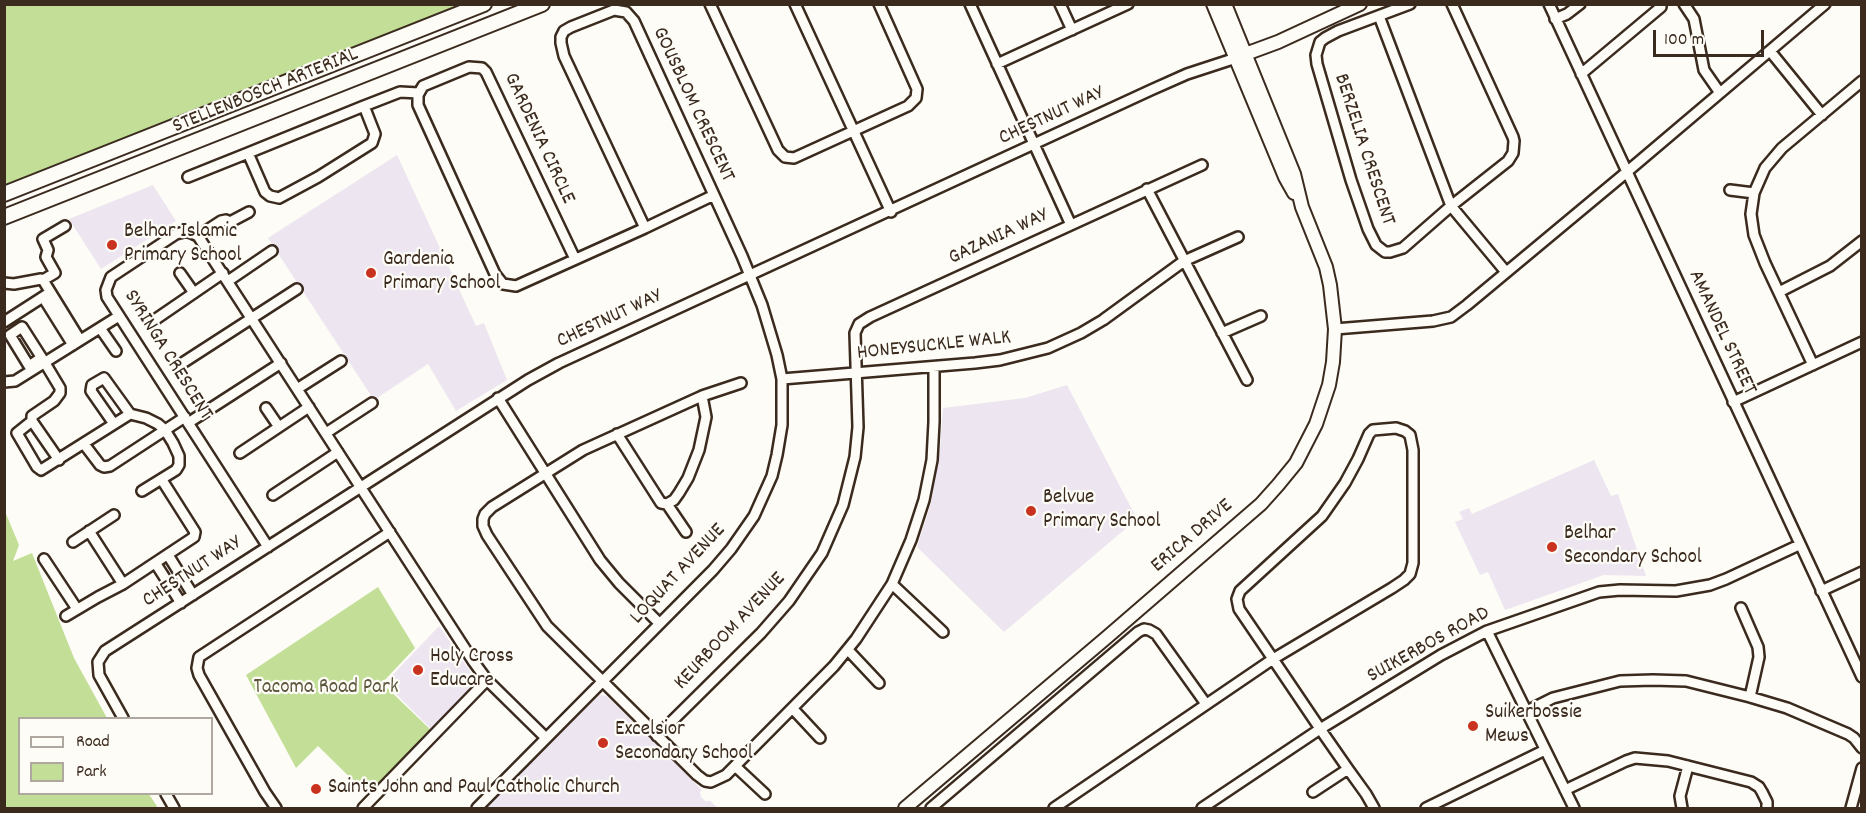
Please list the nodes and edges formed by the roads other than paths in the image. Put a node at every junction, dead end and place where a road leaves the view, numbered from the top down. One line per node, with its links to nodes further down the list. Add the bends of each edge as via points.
1 (484, 4): 40 (main road, STELLENBOSCH ARTERIAL)
2 (543, 4): 45 (main road, STELLENBOSCH ARTERIAL)
3 (710, 4): 31 (street, via 778,150 785,157 794,158)
4 (795, 4): 31 (street)
5 (879, 4): 31 (street, via 917,89 916,98 908,106)
6 (970, 4): 24 (street)
7 (1060, 4): 21 (street)
8 (1128, 4): 21 (street)
9 (1213, 4): 23 (main road, ERICA DRIVE)
10 (1225, 4): 23 (main road, ERICA DRIVE)
11 (1360, 4): 23 (main road)
12 (1410, 4): 19 (street, BERZELIA CRESCENT)
13 (1452, 4): 42 (street, BERZELIA CRESCENT, via 1514,141 1508,161)
14 (1548, 4): 20 (street, AMANDEL STREET)
15 (1580, 4): 20 (street)
16 (1684, 4): 28 (street, via 1694,19 1704,70)
17 (1825, 4): 22 (street)
18 (1660, 7): 25 (street)
19 (1380, 16): 42 (street); 42 (street, BERZELIA CRESCENT, via 1325,38 1316,55 1368,229 1376,245 1390,252 1403,248)
20 (1555, 19): 25 (street, AMANDEL STREET)
21 (1072, 30): 24 (street)
22 (1770, 51): 28 (street); 30 (street)
23 (1240, 56): 32 (street, CHESTNUT WAY, via 1187,74); 71 (main road, ERICA DRIVE, via 1294,174 1302,207 1326,267)
24 (997, 64): 32 (street)
25 (1581, 74): 35 (street, AMANDEL STREET)
26 (1862, 81): 30 (street)
27 (418, 93): 29 (street, via 400,92); 53 (street, GARDENIA CIRCLE, via 423,86 469,67 486,72); 53 (street, via 418,105 500,281 516,286)
28 (1720, 93): 35 (street)
29 (364, 106): 33 (street); 33 (street, via 375,131 372,143 279,198 265,192)
30 (1822, 115): 39 (street, via 1772,159)
31 (854, 131): 44 (street)
32 (1035, 145): 44 (street, CHESTNUT WAY); 46 (street)
33 (248, 153): 36 (street)
34 (1202, 165): 37 (street, GAZANIA WAY)
35 (1626, 173): 55 (street); 90 (street, AMANDEL STREET)
36 (188, 177)
37 (1147, 189): 46 (street, GAZANIA WAY); 54 (street)
38 (1730, 190): 39 (street)
39 (1754, 193): 62 (street, via 1754,235)
40 (4, 194)
41 (714, 195): 48 (street); 48 (street, GOUSBLOM CRESCENT, via 630,16 614,10 571,27 561,37 564,56); 57 (street, GOUSBLOM CRESCENT)
42 (1451, 206): 55 (street)
43 (249, 212): 49 (street, via 230,222 221,221)
44 (891, 212): 57 (street, CHESTNUT WAY)
45 (4, 217)
46 (1071, 225): 82 (street, GAZANIA WAY, via 859,324 855,333)
47 (65, 226): 59 (street, via 43,239 48,250 46,257 55,273)
48 (645, 228): 53 (street)
49 (198, 236): 58 (street); 65 (street, SYRINGA CRESCENT, via 189,232 176,234 111,277 107,297)
50 (1238, 237): 54 (street, HONEYSUCKLE WALK)
51 (1862, 241): 62 (street, via 1830,266)
52 (272, 251): 58 (street)
53 (575, 259)
54 (1184, 261): 72 (street); 81 (street, HONEYSUCKLE WALK, via 1103,320 1058,344 1000,360)
55 (1506, 272): 71 (street, via 1450,317)
56 (180, 273): 63 (street)
57 (750, 275): 83 (street, LOQUAT AVENUE); 89 (street, CHESTNUT WAY, via 559,363)
58 (225, 277): 63 (street); 67 (street)
59 (43, 280): 60 (street); 64 (street)
60 (4, 283)
61 (297, 289): 67 (street)
62 (1779, 292): 80 (street)
63 (194, 293): 68 (street)
64 (47, 294): 69 (street); 74 (street)
65 (119, 316): 70 (street); 95 (street, SYRINGA CRESCENT)
66 (1260, 316): 72 (street)
67 (252, 318): 78 (street); 79 (street)
68 (153, 321)
69 (4, 322)
70 (100, 328): 74 (street); 75 (street)
71 (1335, 329): 161 (main road, ERICA DRIVE, via 1329,385 1316,423 1296,463 1270,495)
72 (1222, 333): 84 (street)
73 (1862, 342): 80 (street)
74 (77, 343): 76 (street)
75 (116, 351)
76 (43, 360): 85 (street, via 15,381); 96 (street, via 60,393 33,415)
77 (341, 361): 87 (street)
78 (184, 362)
79 (281, 363): 87 (street); 95 (street)
80 (1813, 365): 90 (street)
81 (934, 367): 82 (street, HONEYSUCKLE WALK); 124 (street, via 932,460 924,500)
82 (858, 374): 83 (street, HONEYSUCKLE WALK); 146 (street, KEURBOOM AVENUE, via 855,457 843,505 822,553 761,633)
83 (782, 379): 131 (street, LOQUAT AVENUE, via 782,425 777,455 754,516 713,570)
84 (1247, 380)
85 (4, 382)
86 (741, 383): 88 (street)
87 (297, 389): 92 (street)
88 (702, 396): 101 (street); 111 (street, via 706,417 699,450 688,478)
89 (498, 398): 106 (street); 108 (street, CHESTNUT WAY)
90 (1733, 402): 117 (street, AMANDEL STREET)
91 (372, 403): 100 (street)
92 (309, 407): 98 (street); 100 (street)
93 (266, 408): 98 (street)
94 (130, 414): 97 (street); 97 (street, via 102,378 92,385 91,391); 99 (street, via 146,418)
95 (186, 420): 99 (street); 118 (street, SYRINGA CRESCENT)
96 (32, 421): 105 (street); 105 (street, via 17,434 37,467 44,470)
97 (114, 424): 102 (street)
98 (279, 427): 104 (street)
99 (165, 430): 102 (street, via 110,466 100,465); 107 (street, via 176,449 179,465)
100 (326, 433): 103 (street)
101 (617, 435): 106 (street); 111 (street, via 662,503)
102 (84, 444): 105 (street)
103 (338, 452): 108 (street); 110 (street)
104 (240, 453)
105 (59, 460)
106 (545, 474): 131 (street, via 609,572); 138 (street, via 488,511 483,526 547,626)
107 (162, 480): 109 (street); 119 (street, via 195,532 192,540)
108 (361, 487): 114 (street); 118 (street, CHESTNUT WAY)
109 (142, 491)
110 (273, 495)
111 (667, 504): 115 (street)
112 (114, 515): 113 (street)
113 (89, 531): 116 (street); 123 (street)
114 (390, 532): 137 (street); 158 (street, via 199,657 199,675)
115 (686, 532)
116 (73, 542)
117 (1799, 545): 125 (street, AMANDEL STREET); 132 (street, SUIKERBOS ROAD, via 1710,585 1676,591 1599,592)
118 (268, 547): 126 (street, CHESTNUT WAY)
119 (168, 555): 121 (street); 126 (street)
120 (44, 559): 129 (street)
121 (156, 564): 123 (street); 127 (street)
122 (1862, 572): 125 (street)
123 (123, 584): 129 (street)
124 (892, 584): 133 (street); 134 (street)
125 (1821, 591): 136 (street, AMANDEL STREET)
126 (193, 595): 127 (street, CHESTNUT WAY)
127 (181, 603): 144 (street, CHESTNUT WAY, via 100,658 99,675)
128 (1741, 608): 140 (street, via 1758,647)
129 (77, 609): 130 (street)
130 (66, 616)
131 (659, 622): 138 (street, LOQUAT AVENUE)
132 (1487, 631): 143 (street); 145 (street, SUIKERBOS ROAD)
133 (943, 632)
134 (848, 650): 139 (street); 142 (street)
135 (1273, 659): 135 (street, via 1239,609 1240,591 1322,516 1373,430 1405,431 1410,435 1413,450 1410,574); 141 (street); 145 (street)
136 (1862, 677)
137 (487, 680): 147 (street); 159 (street)
138 (602, 682): 146 (street); 147 (street, LOQUAT AVENUE)
139 (879, 683)
140 (1750, 697): 143 (street, via 1686,681 1620,681 1553,698); 149 (street, via 1848,734)
141 (1206, 704): 162 (street, via 1156,634 1144,629); 163 (street)
142 (793, 709): 148 (street); 151 (street)
143 (1527, 711): 150 (street)
144 (122, 717)
145 (1320, 729): 154 (street); 164 (street, SUIKERBOS ROAD)
146 (657, 736): 151 (street, via 705,781 722,778)
147 (546, 738): 160 (street, LOQUAT AVENUE)
148 (820, 738)
149 (1862, 748)
150 (1545, 750): 155 (street); 166 (street)
151 (735, 766): 157 (street)
152 (1688, 766): 155 (street, via 1635,758); 168 (street, via 1680,796); 169 (street, via 1751,782 1759,787)
153 (1862, 768): 170 (street)
154 (1348, 769): 156 (street); 165 (street)
155 (1565, 790): 167 (street)
156 (1313, 792)
157 (765, 794)
158 (276, 808)
159 (363, 808)
160 (477, 808)
161 (905, 808)
162 (931, 808)
163 (1054, 808)
164 (1202, 808)
165 (1374, 808)
166 (1426, 808)
167 (1574, 808)
168 (1682, 808)
169 (1767, 808)
170 (1851, 808)

